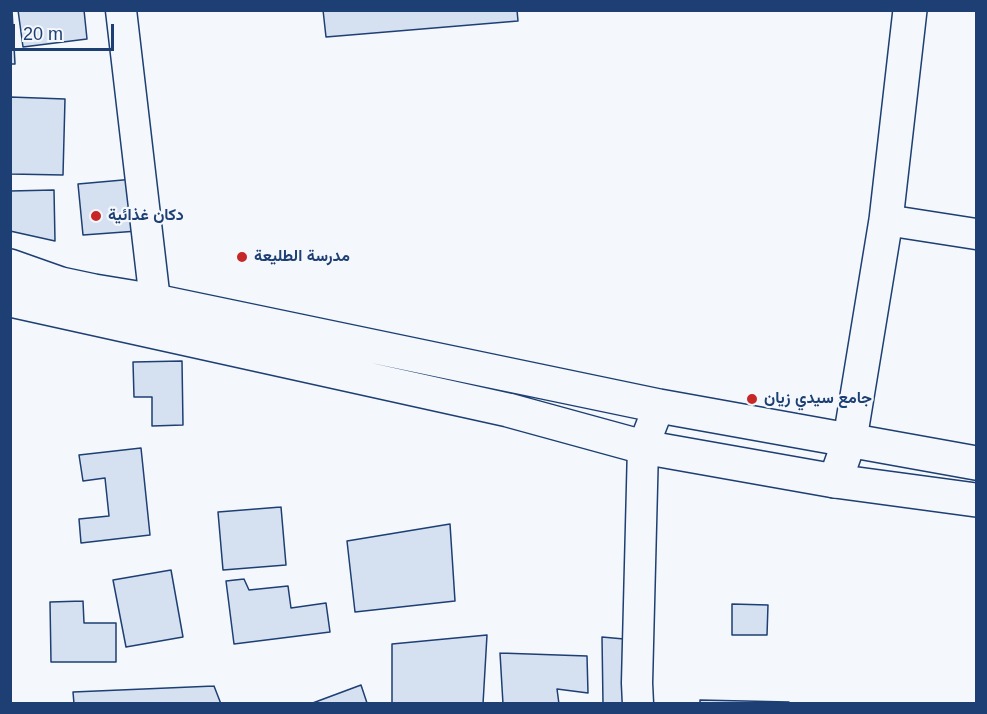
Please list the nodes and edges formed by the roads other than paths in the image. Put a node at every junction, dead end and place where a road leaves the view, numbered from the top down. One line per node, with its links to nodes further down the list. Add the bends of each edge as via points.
1 (121, 10): 7 (street)
2 (910, 10): 3 (main road)
3 (886, 220): 4 (street); 9 (main road)
4 (976, 234)
5 (10, 266): 7 (main road, via 61,284)
6 (10, 300): 10 (main road, via 508,410)
7 (155, 301): 8 (main road)
8 (659, 406): 9 (main road); 10 (street)
9 (850, 440): 11 (main road); 12 (main road)
10 (643, 447): 12 (main road); 14 (street)
11 (976, 463)
12 (835, 482): 13 (main road)
13 (976, 500)
14 (638, 704)

